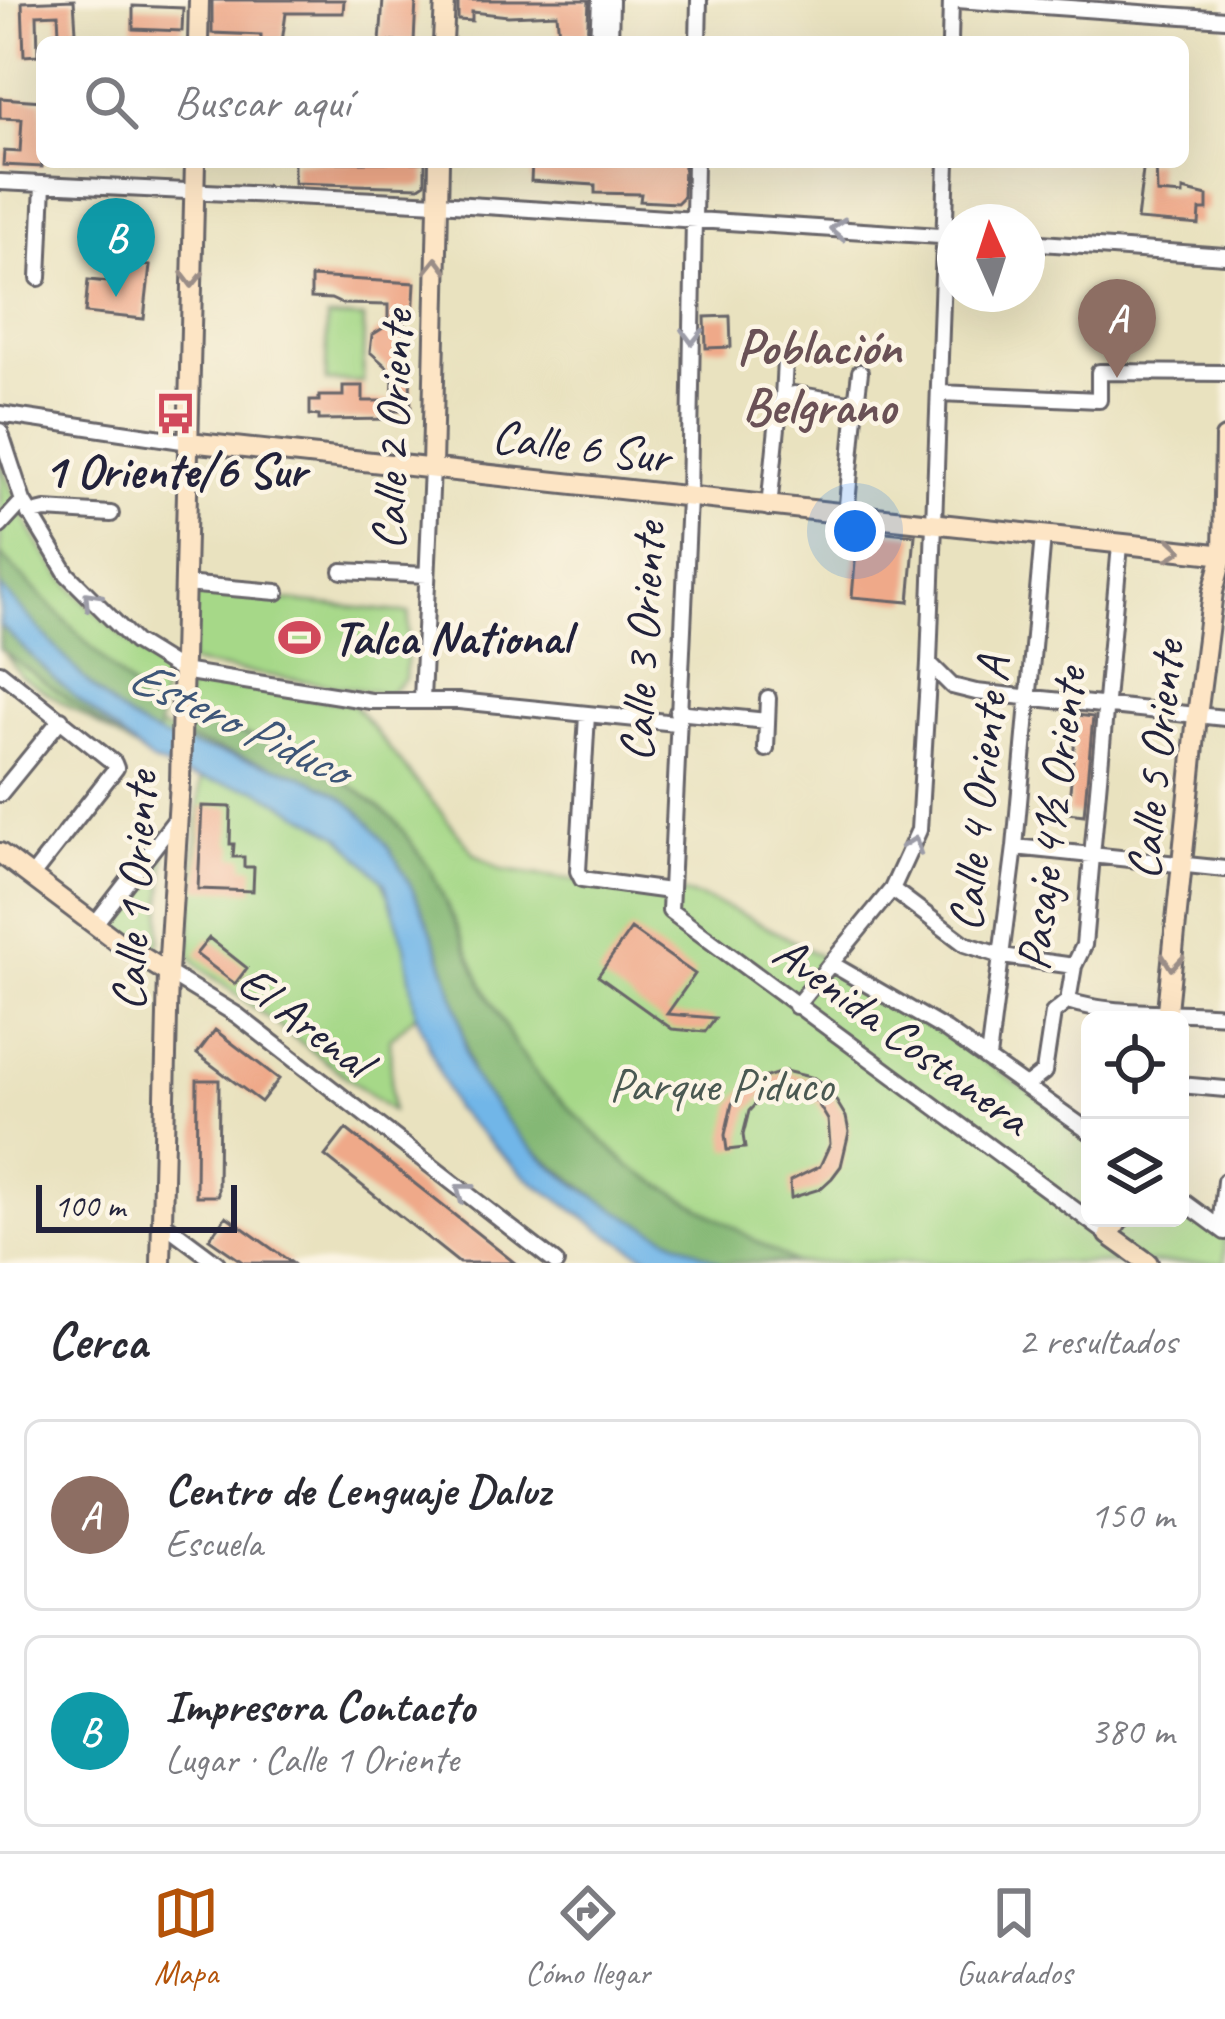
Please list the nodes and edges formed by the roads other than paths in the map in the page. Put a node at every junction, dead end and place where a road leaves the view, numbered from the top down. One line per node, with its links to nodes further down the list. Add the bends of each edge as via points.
1 (199, 0): 8 (street)
2 (445, 0): 9 (street)
3 (600, 0): 10 (street)
4 (611, 0): 11 (street)
5 (699, 0): 12 (street)
6 (954, 0): 7 (street); 13 (street)
7 (1225, 19)
8 (198, 36)
9 (443, 36)
10 (598, 36)
11 (610, 36)
12 (698, 36)
13 (951, 36)
14 (195, 168): 20 (street, Calle 1 Oriente)
15 (439, 168): 21 (street, Calle 2 Oriente)
16 (695, 168): 23 (street, Calle 3 Oriente)
17 (947, 168): 22 (street)
18 (0, 182): 19 (street)
19 (43, 184): 20 (street); 27 (street)
20 (194, 191): 21 (street); 38 (street, Calle 1 Oriente, one-way to 38)
21 (438, 202): 23 (street); 39 (street, Calle 2 Oriente, one-way to 21)
22 (949, 204)
23 (694, 219): 24 (street, one-way to 23); 40 (street, Calle 3 Oriente, one-way to 40)
24 (937, 235)
25 (1045, 243): 26 (street)
26 (1225, 256)
27 (39, 278)
28 (945, 312): 32 (street)
29 (785, 360): 33 (street)
30 (860, 372): 34 (street)
31 (1225, 374): 32 (street, via 1100,372 1099,400)
32 (940, 393): 46 (street)
33 (783, 398): 34 (street); 42 (street)
34 (856, 404): 44 (street)
35 (0, 414): 38 (street, Calle 6 Sur)
36 (0, 431): 41 (street)
37 (1225, 438): 49 (street, Calle 5 Oriente)
38 (189, 442): 39 (street, Calle 6 Sur); 52 (street, Calle 1 Oriente)
39 (432, 467): 40 (street, Calle 6 Sur); 51 (street, Calle 2 Oriente)
40 (689, 500): 42 (street, Calle 6 Sur); 63 (street, Calle 3 Oriente)
41 (26, 508): 43 (street); 45 (street); 55 (street, one-way to 41, via 104,612)
42 (769, 508): 44 (street, Calle 6 Sur)
43 (111, 514)
44 (846, 516): 46 (street, Calle 6 Sur)
45 (1, 525)
46 (934, 525): 47 (street, Calle 6 Sur); 54 (street)
47 (1043, 536): 48 (street, Calle 6 Sur); 58 (street, Calle 4 Oriente A)
48 (1120, 544): 49 (street, Calle 6 Sur, one-way to 49); 60 (street, Pasaje 4½ Oriente)
49 (1224, 555): 62 (street, Calle 5 Oriente)
50 (342, 572): 51 (street)
51 (427, 575): 59 (street, Calle 2 Oriente)
52 (184, 584): 53 (street); 55 (street, Calle 1 Oriente)
53 (277, 592)
54 (929, 663): 58 (street, via 952,686); 76 (street, one-way to 54, via 919,830)
55 (182, 671): 59 (street, via 371,701); 69 (street, Calle 1 Oriente)
56 (0, 672): 65 (street)
57 (769, 698): 66 (street)
58 (1028, 699): 60 (street); 70 (street, Calle 4 Oriente A)
59 (422, 700): 61 (street)
60 (1104, 708): 62 (street); 72 (street, Pasaje 4½ Oriente)
61 (587, 715): 63 (street); 77 (street, via 578,871 582,879)
62 (1197, 716): 64 (street); 73 (street, Calle 5 Oriente)
63 (676, 718): 66 (street); 77 (street, Calle 3 Oriente)
64 (1225, 718)
65 (61, 719): 68 (street); 75 (street, via 114,763 115,773)
66 (767, 721): 67 (street)
67 (766, 749)
68 (0, 794)
69 (179, 815): 79 (street); 83 (street, Calle 1 Oriente)
70 (1015, 847): 72 (street); 80 (street, Calle 4 Oriente A)
71 (0, 853): 75 (street, El Arenal)
72 (1093, 855): 73 (street); 82 (street, Pasaje 4½ Oriente, via 1084,945)
73 (1183, 863): 74 (street); 87 (street, Calle 5 Oriente, one-way to 87)
74 (1225, 869)
75 (31, 877): 79 (street, El Arenal)
76 (892, 889): 80 (street, via 965,944); 81 (street)
77 (670, 891): 78 (street, Calle 3 Oriente)
78 (670, 911): 85 (street, Avenida Costanera)
79 (94, 925): 83 (street, El Arenal)
80 (1002, 956): 82 (street); 90 (street, Calle 4 Oriente A)
81 (832, 964): 85 (street); 90 (street)
82 (1074, 966): 84 (street, Pasaje 4½ Oriente)
83 (168, 973): 98 (street, Calle 1 Oriente); 103 (street, El Arenal, one-way to 83, via 236,1015)
84 (1068, 1001): 86 (street); 91 (street, Pasaje 4½ Oriente, via 1053,1013 1044,1072)
85 (796, 1006): 96 (street, Avenida Costanera)
86 (1095, 1011)
87 (1166, 1011)
88 (1189, 1015): 89 (street)
89 (1225, 1015)
90 (988, 1058): 91 (street)
91 (1026, 1086): 94 (street)
92 (1189, 1086): 93 (street)
93 (1225, 1089)
94 (1081, 1126)
95 (1225, 1181): 100 (street)
96 (1081, 1203)
97 (1189, 1206): 100 (street)
98 (162, 1222): 101 (street, Calle 1 Oriente); 102 (street)
99 (1116, 1227): 104 (street, Avenida Costanera)
100 (1222, 1230)
101 (161, 1263)
102 (217, 1263)
103 (556, 1263)
104 (1148, 1263)

